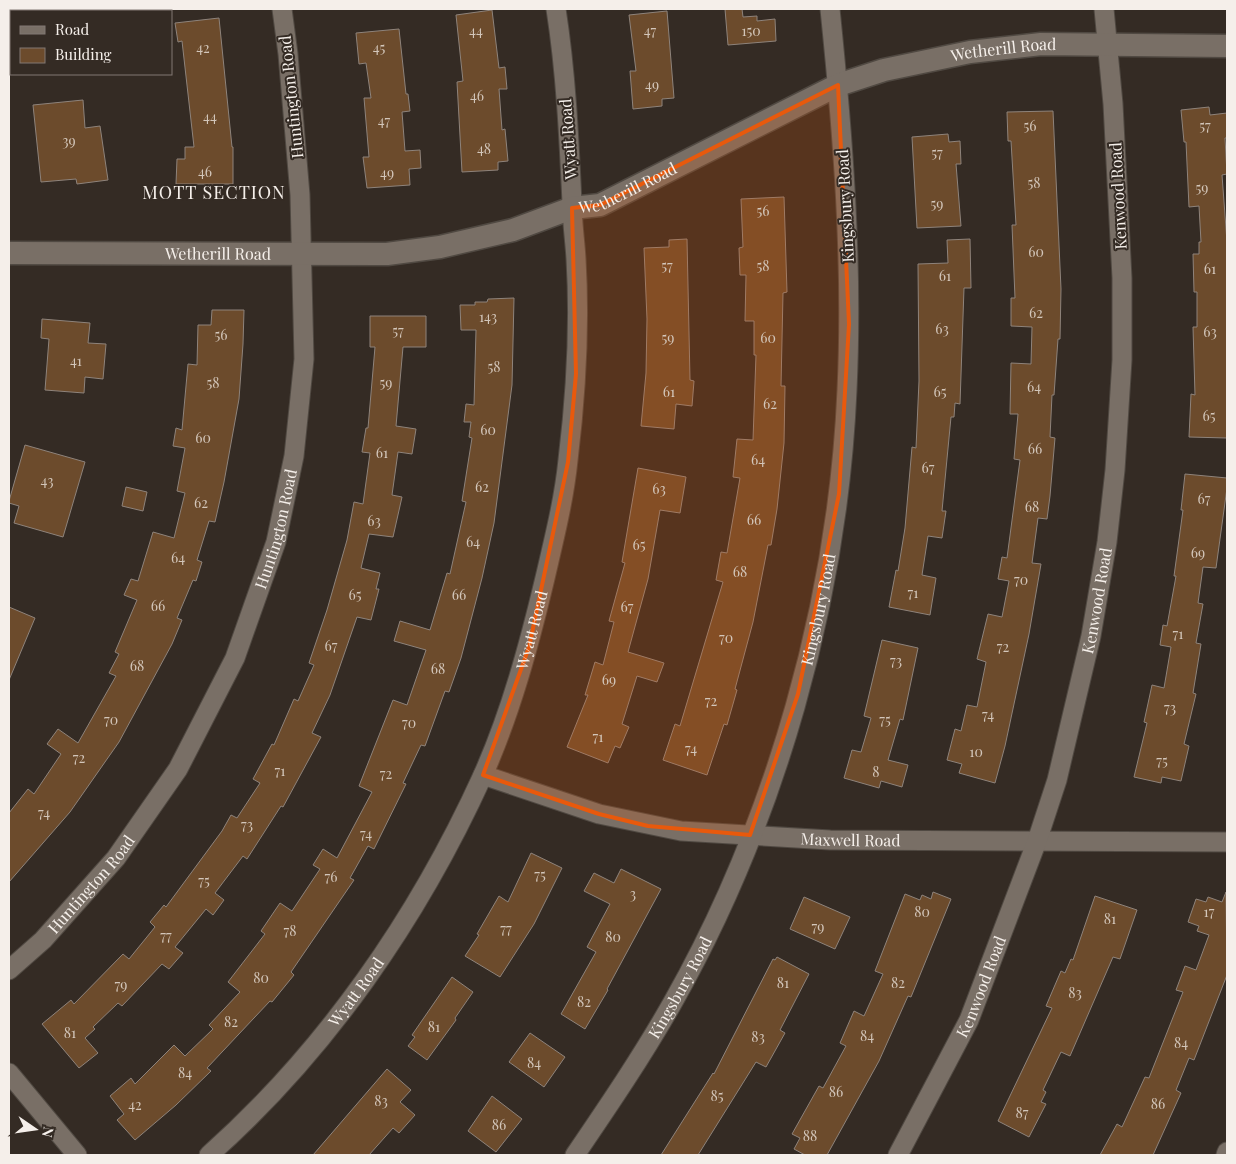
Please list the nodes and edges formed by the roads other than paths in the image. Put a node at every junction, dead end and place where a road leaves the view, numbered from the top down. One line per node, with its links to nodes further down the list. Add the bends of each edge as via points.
1 (282, 9): 10 (street, Huntington Road, via 300,194)
2 (556, 9): 8 (street, Wyatt Road, via 569,137)
3 (830, 9): 7 (street, Kingsbury Road)
4 (1104, 9): 5 (street, Kenwood Road)
5 (1107, 45): 6 (street, Wetherill Road); 7 (street, Wetherill Road, via 1041,44 970,52 884,70); 13 (street, Kenwood Road, via 1122,278 1122,360 1115,470 1092,636 1058,780)
6 (1227, 46)
7 (838, 84): 8 (street, Wetherill Road, via 600,205); 12 (street, Kingsbury Road, via 846,194 849,324 839,494 822,593 798,694 778,762)
8 (572, 208): 10 (street, Wetherill Road, via 513,230 440,247 387,254); 11 (street, Wyatt Road, via 576,262 576,374 568,462 529,647)
9 (9, 253): 10 (street, Wetherill Road)
10 (301, 254): 15 (street, Huntington Road, via 304,359 294,456 276,542 236,658 178,769 116,858 43,940)
11 (483, 776): 12 (street, Maxwell Road, via 599,814 648,826 681,832); 18 (street, Wyatt Road, via 423,890 374,967 284,1080)
12 (750, 835): 13 (street, Maxwell Road, via 830,840); 19 (street, Kingsbury Road, via 722,904 674,1000 629,1076)
13 (1037, 841): 14 (street, Maxwell Road); 20 (street, Kenwood Road, via 969,1020)
14 (1227, 842)
15 (9, 970)
16 (9, 1073): 17 (street)
17 (77, 1155)
18 (209, 1155)
19 (575, 1155)
20 (898, 1155)

